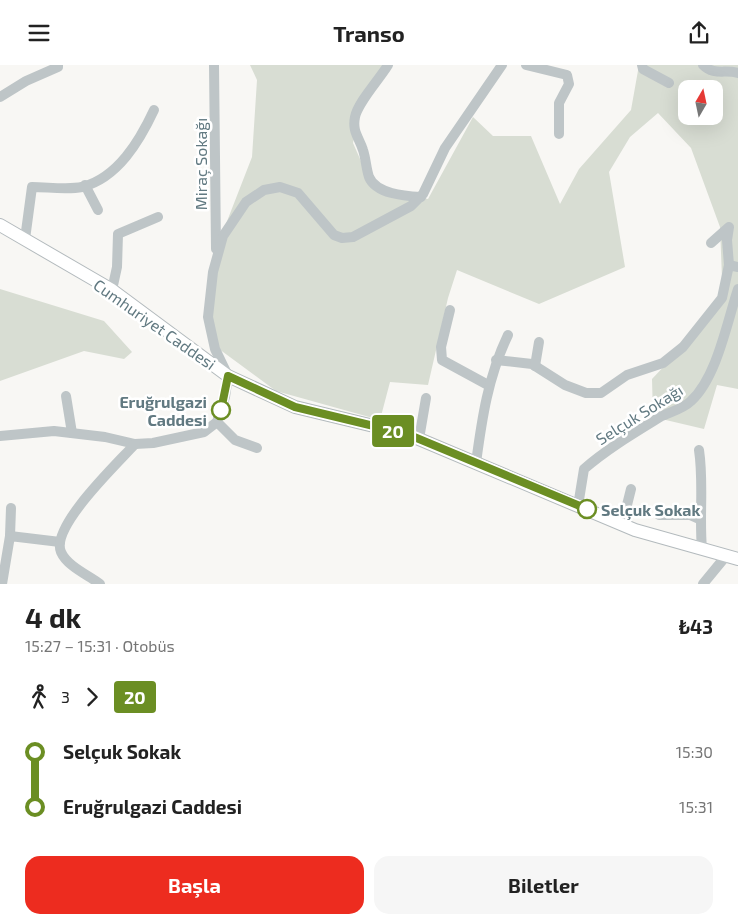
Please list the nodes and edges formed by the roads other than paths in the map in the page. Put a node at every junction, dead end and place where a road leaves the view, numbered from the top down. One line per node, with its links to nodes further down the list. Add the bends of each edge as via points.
1 (58, 65): 10 (street)
2 (214, 65): 20 (street, Miraç Sokağı)
3 (388, 65): 14 (street, via 355,115 353,131 362,149 369,178 375,185 407,196)
4 (502, 65): 14 (street, via 445,148)
5 (526, 65): 12 (street, via 567,75 569,84 559,103)
6 (642, 65): 9 (street, via 642,69)
7 (703, 65): 8 (street, via 717,73)
8 (738, 73)
9 (669, 83)
10 (0, 97)
11 (154, 110): 13 (street, via 140,139 110,172)
12 (559, 134)
13 (85, 185): 15 (street); 18 (street, via 32,187)
14 (421, 197): 20 (street, via 411,206 352,237 342,238 334,235 298,193 280,187 264,190 246,203 224,236)
15 (98, 209)
16 (158, 217): 23 (street, via 118,234 117,267)
17 (0, 225): 18 (main road, Cumhuriyet Caddesi)
18 (25, 239): 23 (main road, Cumhuriyet Caddesi)
19 (711, 243): 21 (street, via 729,227 727,240)
20 (216, 263): 29 (street, via 208,317 215,349)
21 (733, 266): 28 (street, via 722,297 683,347 663,363 627,375 601,393 586,393 565,385)
22 (738, 289): 42 (street, Selçuk Sokağı, via 705,384 690,402 662,416 584,469)
23 (112, 290): 29 (main road, Cumhuriyet Caddesi)
24 (450, 310): 30 (street, via 441,347 442,360)
25 (508, 335): 27 (street)
26 (539, 342): 28 (street)
27 (496, 360): 28 (street); 30 (street)
28 (534, 366)
29 (228, 376): 33 (street); 36 (main road, Cumhuriyet Caddesi, via 295,407)
30 (488, 385): 40 (street)
31 (66, 396): 34 (street)
32 (426, 398): 36 (street)
33 (217, 422): 37 (street, via 204,432); 38 (street, via 235,440)
34 (72, 433): 35 (street, via 54,431); 37 (street)
35 (0, 436)
36 (419, 439): 40 (main road, Cumhuriyet Caddesi)
37 (135, 444): 48 (street, via 87,497 64,528)
38 (257, 448)
39 (699, 450): 45 (street, via 702,468)
40 (476, 463): 42 (main road, Cumhuriyet Caddesi)
41 (631, 489): 46 (street)
42 (578, 506): 46 (main road, Cumhuriyet Caddesi)
43 (11, 508): 47 (street)
44 (659, 515): 45 (street, via 690,515)
45 (699, 519): 49 (street)
46 (622, 525): 49 (main road, Cumhuriyet Caddesi)
47 (10, 536): 48 (street); 51 (street)
48 (60, 542): 52 (street, via 60,551 66,560)
49 (702, 549): 50 (main road, Cumhuriyet Caddesi)
50 (732, 558): 53 (street)
51 (2, 584)
52 (100, 584)
53 (702, 584)

